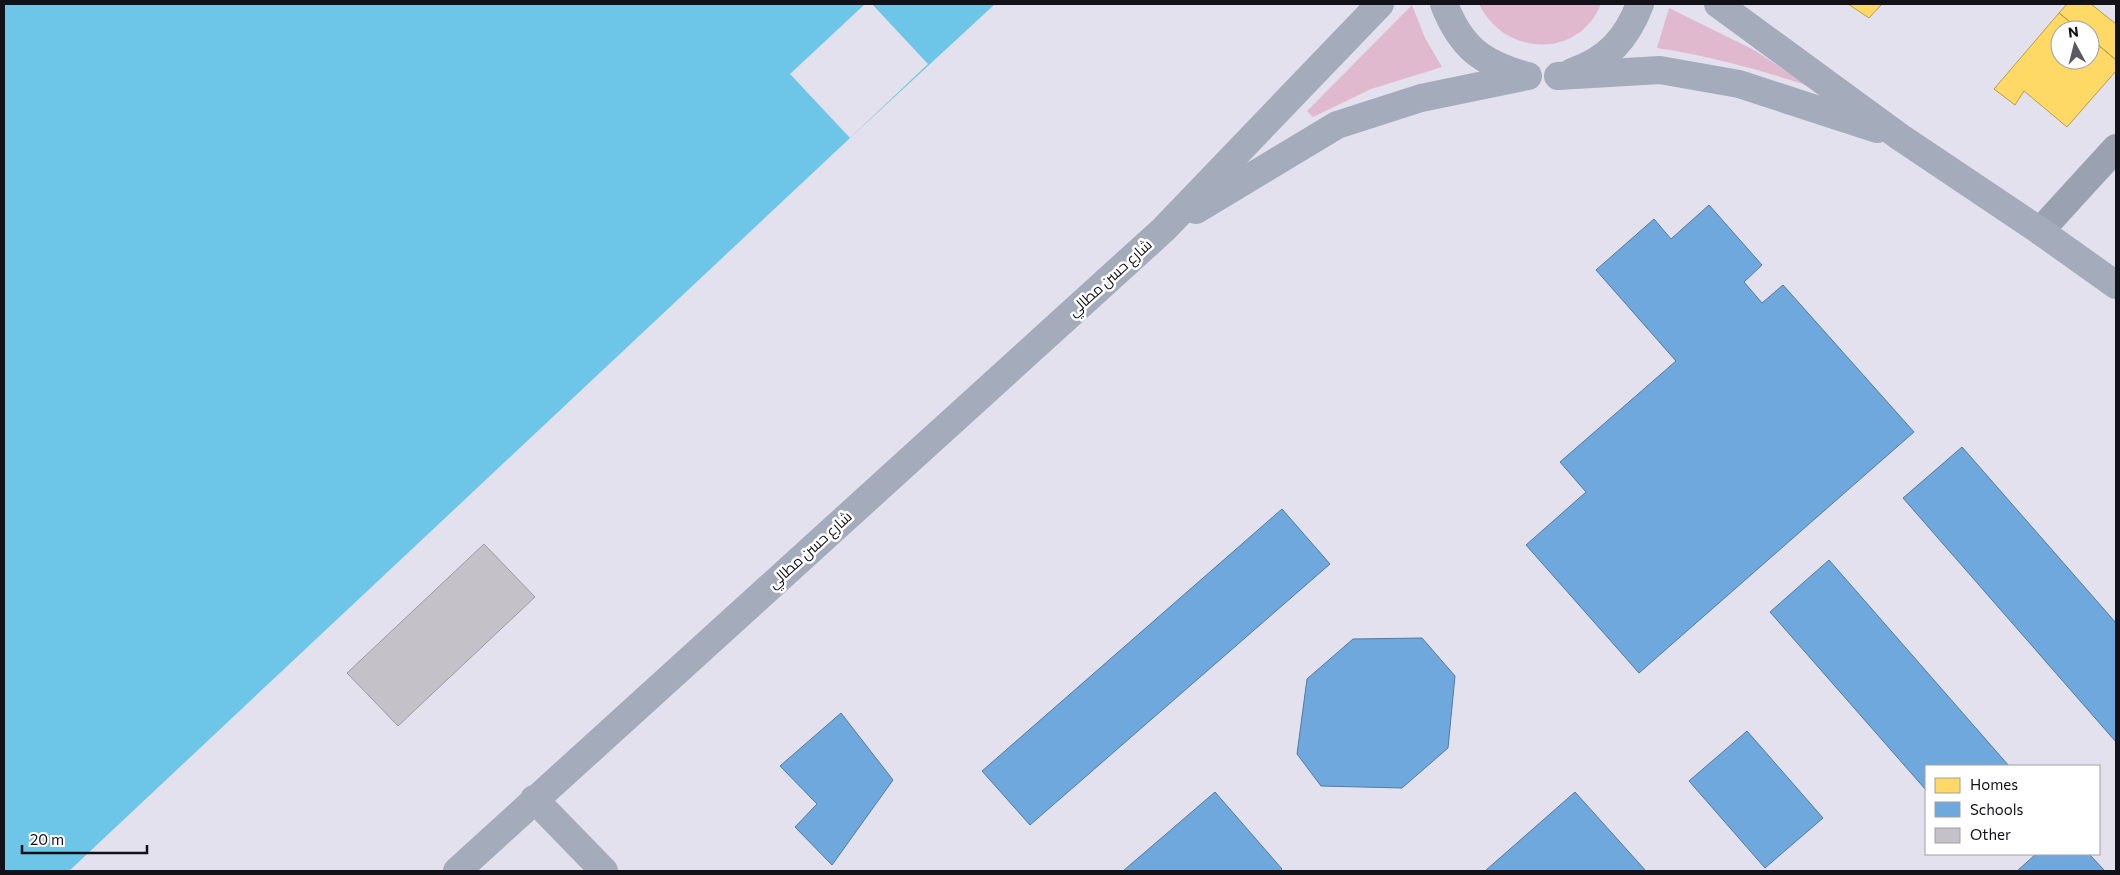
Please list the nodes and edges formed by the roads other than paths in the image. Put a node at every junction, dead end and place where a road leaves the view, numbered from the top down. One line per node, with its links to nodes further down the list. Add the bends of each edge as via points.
1 (1380, 4): 9 (street)
2 (1444, 4): 5 (street, via 1452,25 1472,50 1498,67)
3 (1640, 4): 6 (street, via 1632,26 1612,49 1587,67)
4 (1718, 4): 7 (street)
5 (1528, 76): 6 (street); 9 (street, via 1421,98 1337,125)
6 (1558, 76): 7 (street, via 1660,70 1739,84)
7 (1900, 137): 10 (street)
8 (2116, 148): 10 (street)
9 (1164, 229): 12 (street, شارع حسن مطالي)
10 (2040, 230): 11 (street)
11 (2116, 285)
12 (534, 799): 13 (street, شارع حسن مطالي); 14 (street)
13 (457, 871)
14 (604, 871)

